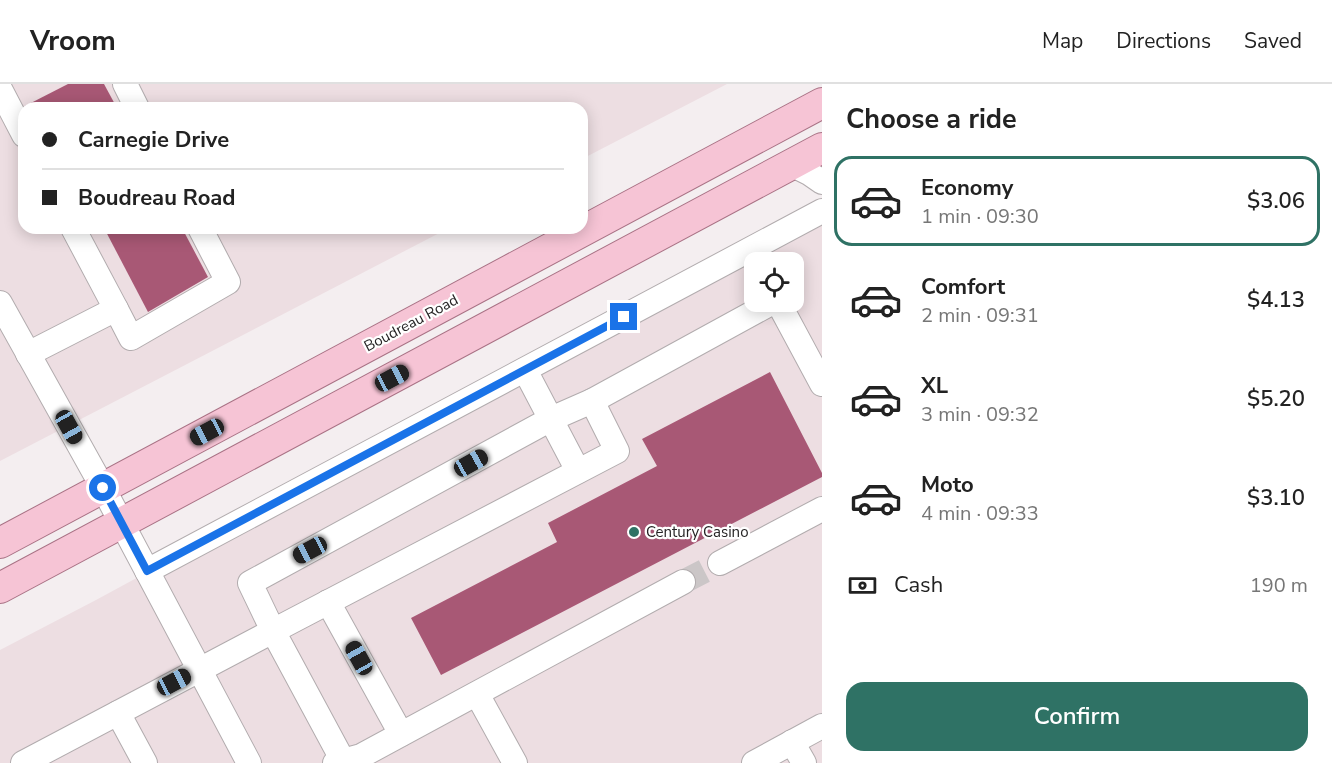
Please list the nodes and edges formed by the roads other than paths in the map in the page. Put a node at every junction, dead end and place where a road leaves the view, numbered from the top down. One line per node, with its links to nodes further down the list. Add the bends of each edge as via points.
1 (125, 84): 3 (street)
2 (0, 89): 5 (street)
3 (134, 102)
4 (822, 103): 10 (main road, Boudreau Road)
5 (18, 124)
6 (822, 148): 7 (main road)
7 (791, 164): 8 (street); 26 (main road)
8 (822, 182)
9 (822, 211): 19 (street)
10 (588, 228)
11 (76, 234): 15 (street)
12 (203, 234): 15 (street, via 228,282 130,338)
13 (577, 234): 24 (main road, Boudreau Road)
14 (0, 303): 18 (street)
15 (116, 309): 18 (street)
16 (756, 312): 21 (street)
17 (783, 312): 20 (street)
18 (28, 354): 24 (street)
19 (525, 370): 22 (street); 29 (street)
20 (822, 384)
21 (592, 401): 22 (street); 23 (street, via 617,451)
22 (551, 419): 23 (street); 33 (street, via 250,583)
23 (578, 471): 32 (street)
24 (103, 488): 26 (street); 27 (main road, Boudreau Road)
25 (822, 509): 28 (street)
26 (122, 523): 29 (street); 31 (main road)
27 (0, 543)
28 (720, 563)
29 (147, 571): 34 (street)
30 (684, 582): 35 (street)
31 (0, 588)
32 (328, 602): 33 (street); 38 (street)
33 (273, 631): 34 (street); 40 (street)
34 (200, 669): 36 (street); 43 (street)
35 (477, 694): 38 (street); 44 (street)
36 (118, 712): 41 (street); 42 (street)
37 (822, 726): 39 (street)
38 (401, 734): 40 (street)
39 (792, 742): 45 (street); 46 (street)
40 (351, 761)
41 (23, 763)
42 (145, 763)
43 (249, 763)
44 (515, 763)
45 (754, 763)
46 (804, 763)

